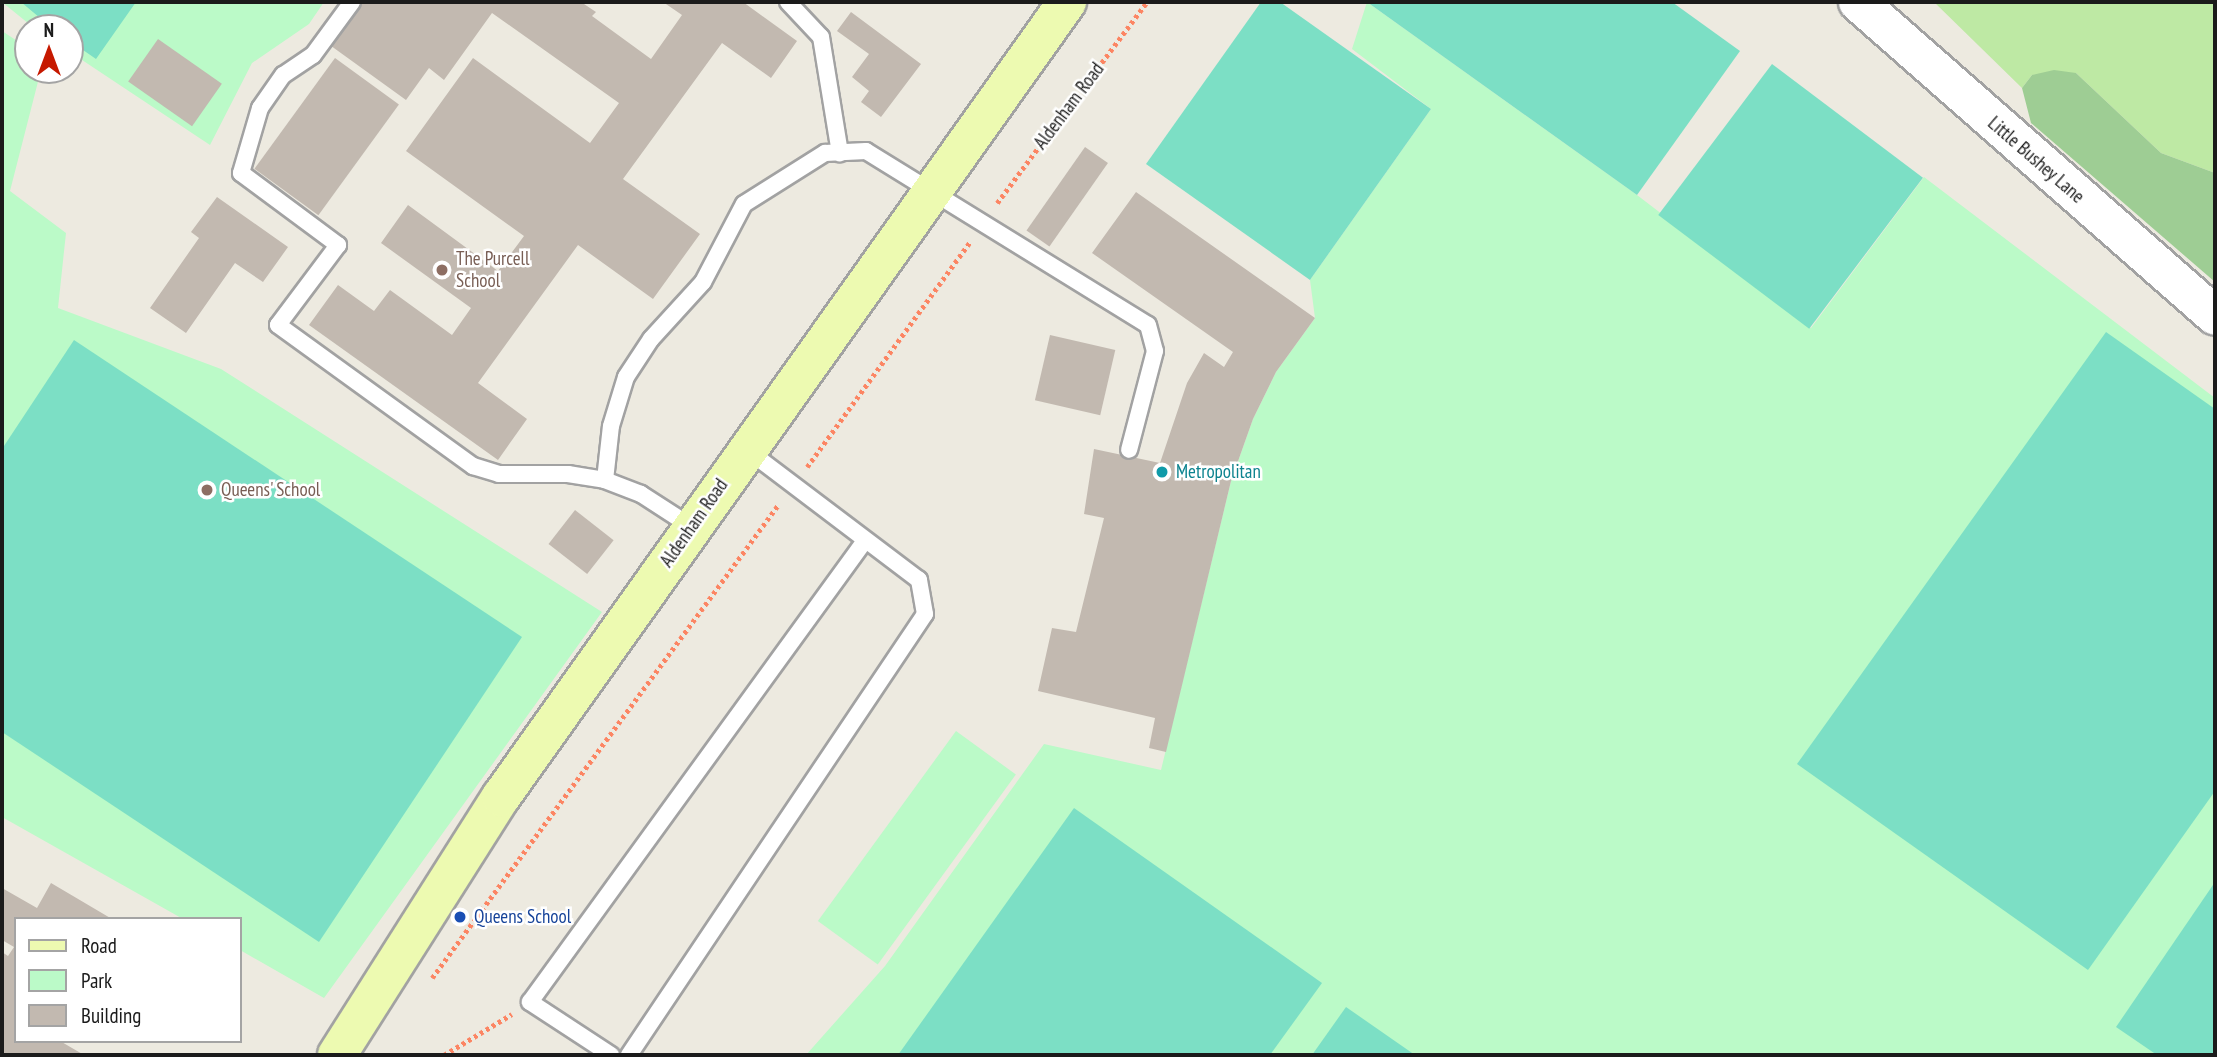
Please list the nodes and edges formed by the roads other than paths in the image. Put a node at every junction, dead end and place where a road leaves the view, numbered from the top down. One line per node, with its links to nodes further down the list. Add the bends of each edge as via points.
1 (352, 2): 10 (lane, via 313,55 283,75 260,108 240,173 338,245 278,325 473,466 499,474 568,474)
2 (788, 2): 5 (lane, via 821,37)
3 (1068, 2): 6 (main road, Aldenham Road)
4 (1858, 2): 7 (street, Little Bushey Lane)
5 (839, 153): 6 (lane, via 866,151); 10 (lane, via 825,153 795,169 744,204 703,282 651,339 626,377 611,426)
6 (935, 189): 8 (main road, Aldenham Road); 9 (lane, via 1148,325 1155,351)
7 (2215, 316)
8 (746, 449): 11 (main road, Aldenham Road); 12 (lane)
9 (1129, 450)
10 (605, 480): 11 (lane, via 641,494)
11 (692, 527): 13 (main road, Aldenham Road, via 501,797)
12 (864, 542): 14 (lane, via 530,1002); 15 (lane, via 919,580 925,614)
13 (337, 1055)
14 (611, 1055)
15 (629, 1055)

